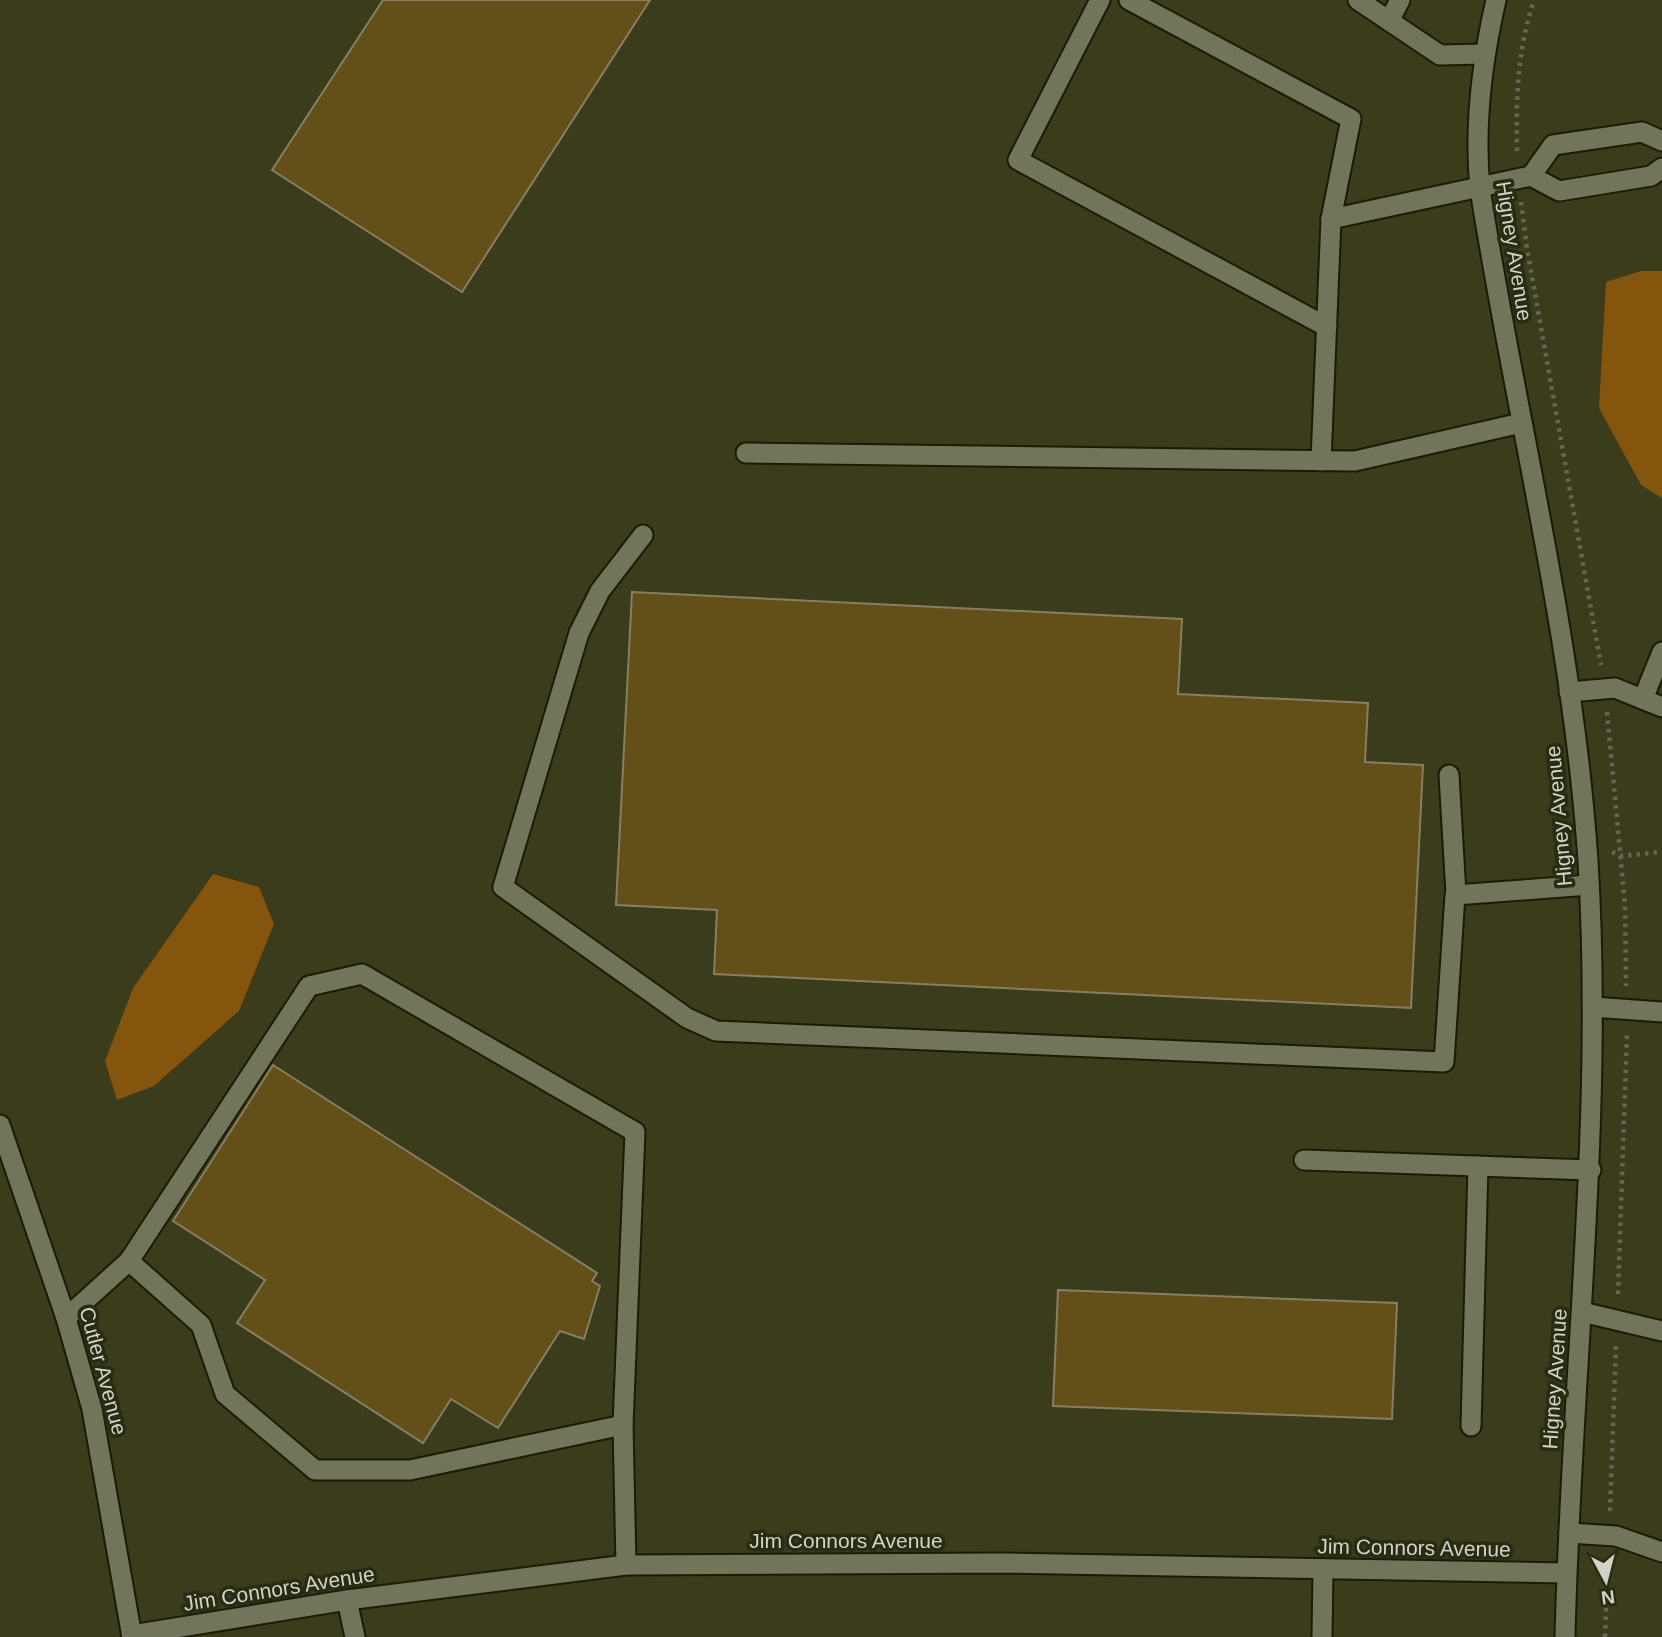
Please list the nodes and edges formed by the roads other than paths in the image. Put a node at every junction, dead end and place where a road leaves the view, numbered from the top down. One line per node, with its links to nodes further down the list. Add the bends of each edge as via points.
1 (1100, 0): 13 (street, via 1018,160)
2 (1129, 0): 12 (street, via 1350,119)
3 (1358, 0): 6 (street)
4 (1400, 0): 6 (street)
5 (1496, 0): 7 (street, Higney Avenue)
6 (1389, 21): 7 (street, via 1440,55)
7 (1484, 54): 11 (street, Higney Avenue)
8 (1662, 141): 10 (street, via 1642,132 1553,145)
9 (1662, 168): 10 (street, via 1651,176 1559,191)
10 (1531, 176): 11 (street)
11 (1480, 189): 12 (street); 14 (street, Higney Avenue)
12 (1331, 219): 13 (street)
13 (1327, 327): 16 (street)
14 (1521, 423): 16 (street, via 1355,461); 19 (street, Higney Avenue)
15 (746, 453): 16 (street)
16 (1321, 461)
17 (643, 535): 24 (street, via 600,591 579,633 503,887 688,1018 716,1031 1444,1062)
18 (1662, 652): 20 (street)
19 (1569, 692): 20 (street, via 1615,688); 23 (street, Higney Avenue)
20 (1643, 699): 21 (street)
21 (1662, 707)
22 (1448, 775): 24 (street)
23 (1589, 885): 24 (street); 25 (street, Higney Avenue)
24 (1456, 894)
25 (1593, 1007): 26 (street); 30 (street, Higney Avenue)
26 (1662, 1012)
27 (0, 1125): 33 (street, Cutler Avenue)
28 (1304, 1160): 29 (street)
29 (1478, 1166): 30 (street); 36 (street)
30 (1591, 1170): 32 (street, Higney Avenue)
31 (130, 1262): 33 (street); 35 (street, via 201,1325 225,1394 315,1470 410,1470); 35 (street, via 309,986 362,974 635,1132)
32 (1582, 1312): 34 (street); 37 (street, Higney Avenue)
33 (66, 1318): 43 (street, Cutler Avenue, via 92,1409)
34 (1662, 1331)
35 (623, 1425): 39 (street)
36 (1471, 1426)
37 (1569, 1532): 38 (street, via 1616,1536); 41 (street, Higney Avenue)
38 (1662, 1552)
39 (626, 1565): 40 (street, Jim Connors Avenue, via 1005,1563); 42 (street, Jim Connors Avenue)
40 (1323, 1569): 41 (street, Jim Connors Avenue); 45 (street)
41 (1566, 1573): 46 (street, Higney Avenue)
42 (347, 1601): 43 (street, Jim Connors Avenue); 44 (street)
43 (132, 1636)
44 (355, 1637)
45 (1322, 1637)
46 (1565, 1637)

